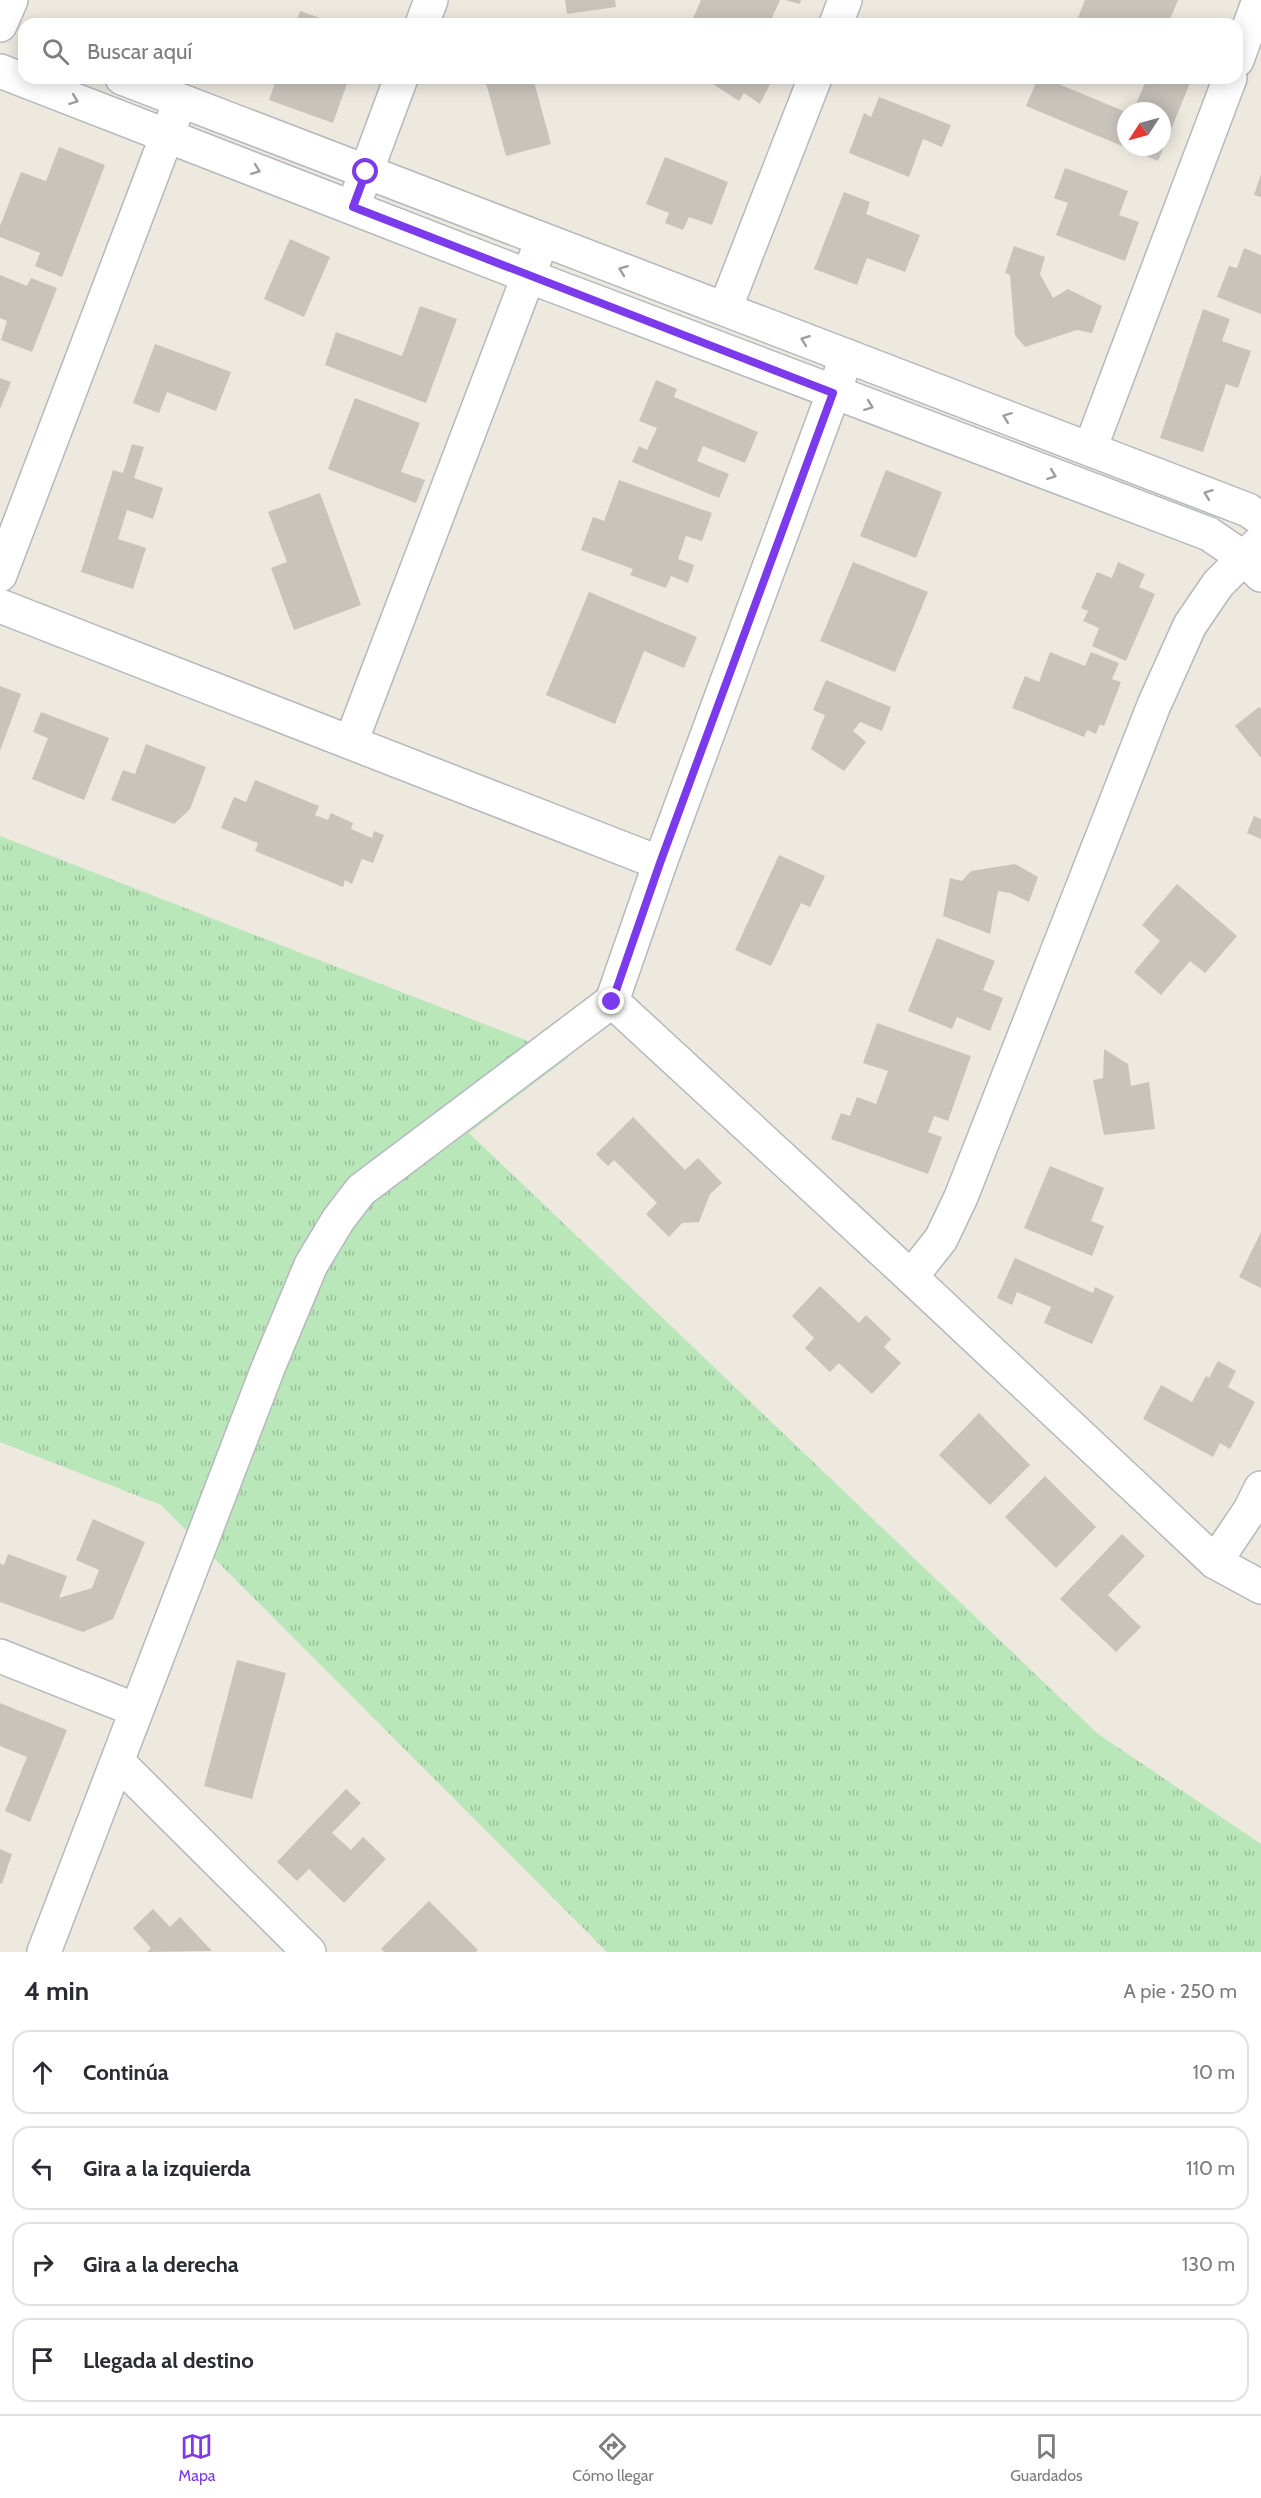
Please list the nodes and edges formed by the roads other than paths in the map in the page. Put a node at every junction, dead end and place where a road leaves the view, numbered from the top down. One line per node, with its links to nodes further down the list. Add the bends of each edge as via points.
1 (11, 0): 7 (street)
2 (431, 0): 5 (street)
3 (845, 0): 6 (street)
4 (1259, 0): 10 (street)
5 (424, 18)
6 (838, 18)
7 (0, 25)
8 (0, 31): 9 (street)
9 (18, 38)
10 (1243, 44)
11 (0, 71): 12 (street, one-way to 12)
12 (18, 78)
13 (33, 84): 19 (street, one-way to 19)
14 (138, 84): 18 (street)
15 (399, 84): 20 (street)
16 (813, 84): 24 (street)
17 (1228, 84): 27 (street)
18 (180, 100): 19 (street); 20 (street)
19 (167, 136): 21 (street, one-way to 21); 30 (street)
20 (366, 172): 21 (street); 22 (street)
21 (353, 207): 23 (street)
22 (542, 240): 23 (street); 24 (street, one-way to 22)
23 (528, 276): 26 (street); 32 (street)
24 (724, 309): 25 (street, one-way to 24)
25 (847, 356): 26 (street); 27 (street, one-way to 25)
26 (833, 393): 29 (street, one-way to 29, via 1209,534); 33 (street)
27 (1090, 449): 28 (street, one-way to 27, via 1248,510)
28 (1261, 519)
29 (1255, 558): 35 (street, via 1218,584 1190,625 961,1197 941,1239)
30 (0, 575)
31 (0, 606): 32 (street)
32 (351, 742): 33 (street)
33 (660, 863): 34 (street)
34 (612, 1002): 35 (street); 40 (street, via 361,1190 338,1220 311,1264 272,1357)
35 (911, 1277): 37 (street)
36 (1261, 1488): 37 (street)
37 (1215, 1562): 38 (street)
38 (1261, 1587)
39 (0, 1656): 40 (street)
40 (136, 1710): 41 (street)
41 (118, 1762): 42 (street); 43 (street)
42 (44, 1952)
43 (309, 1952)

